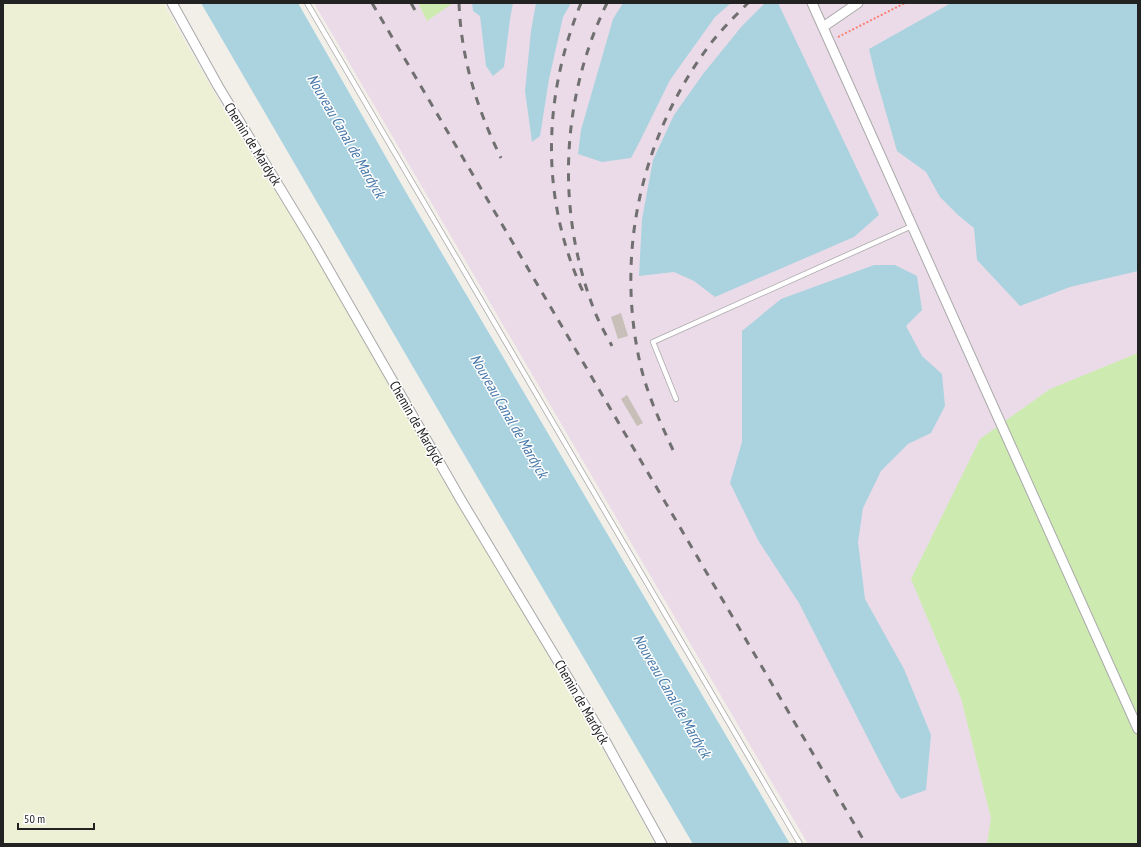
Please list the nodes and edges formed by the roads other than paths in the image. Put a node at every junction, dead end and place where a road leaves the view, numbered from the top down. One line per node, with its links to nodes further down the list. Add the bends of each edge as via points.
1 (172, 3): 9 (street, Chemin de Mardyck, via 461,500 593,720)
2 (307, 3): 10 (lane)
3 (812, 3): 5 (street)
4 (858, 3): 5 (street)
5 (823, 27): 6 (street)
6 (912, 226): 7 (lane, via 653,342); 8 (street)
7 (676, 399)
8 (1138, 729)
9 (662, 844)
10 (800, 844)

